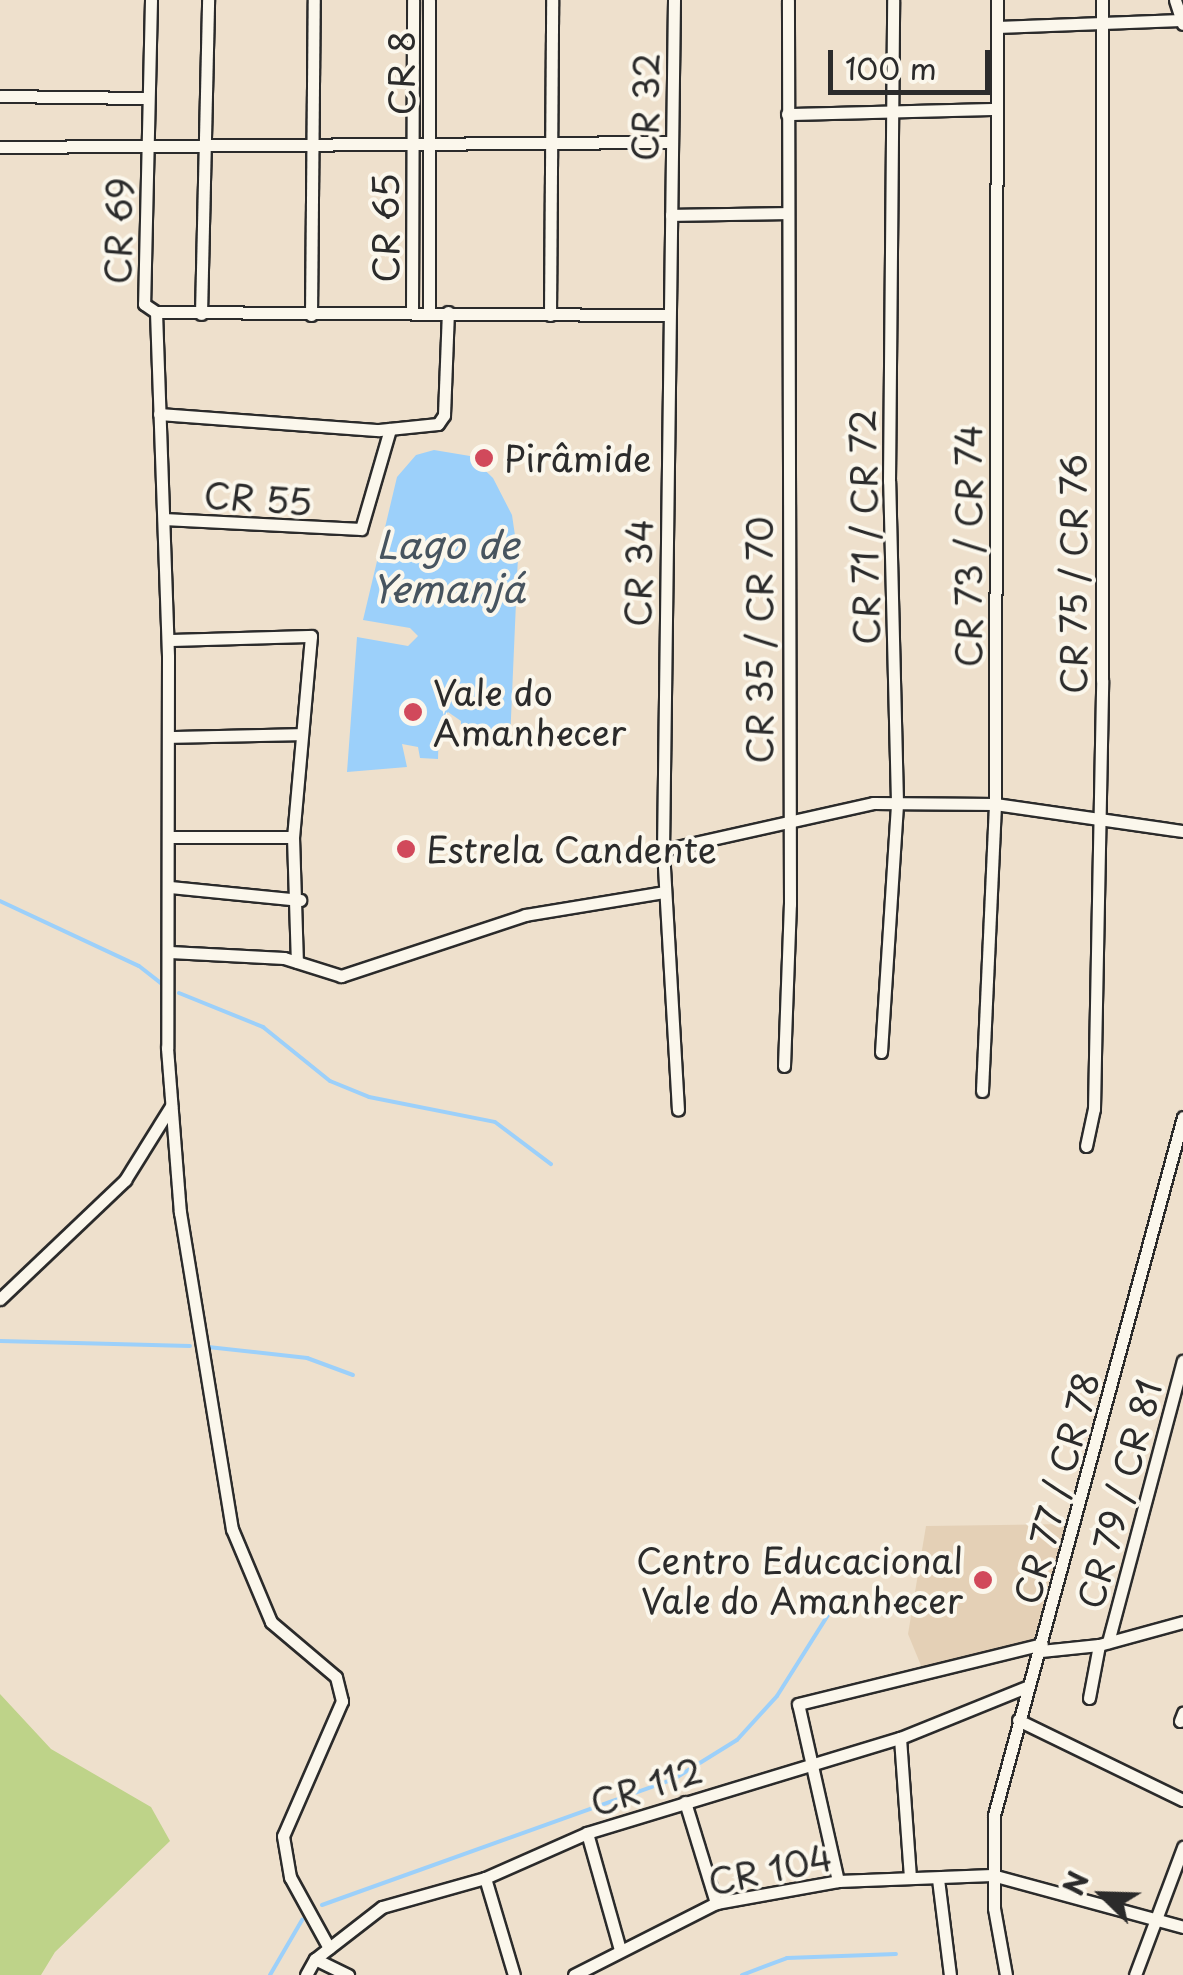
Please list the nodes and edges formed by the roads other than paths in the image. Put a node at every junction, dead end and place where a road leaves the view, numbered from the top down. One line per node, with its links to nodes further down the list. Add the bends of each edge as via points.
1 (151, 0): 17 (street)
2 (208, 0): 24 (street)
3 (314, 0): 21 (street)
4 (413, 0): 23 (street, CR 65)
5 (429, 0): 27 (street, CR 8)
6 (552, 0): 28 (street)
7 (674, 0): 22 (street, CR 32)
8 (788, 0): 20 (street, CR 35 / CR 70)
9 (892, 0): 19 (street, CR 71 / CR 72)
10 (996, 0): 15 (street, CR 73 / CR 74)
11 (1102, 0): 13 (street, CR 75 / CR 76)
12 (1175, 0): 14 (street)
13 (1103, 21): 14 (street); 15 (street); 48 (street, CR 75 / CR 76)
14 (1182, 22)
15 (996, 27): 18 (street, CR 73 / CR 74)
16 (0, 96): 17 (street)
17 (148, 98): 25 (street)
18 (996, 109): 19 (street); 46 (street, CR 73 / CR 74)
19 (894, 113): 20 (street); 45 (street, CR 71 / CR 72, via 889,481)
20 (787, 114): 29 (street, CR 35 / CR 70)
21 (314, 142): 23 (street); 24 (street); 36 (street)
22 (672, 142): 28 (street); 30 (street, CR 32)
23 (412, 143): 27 (street); 32 (street, CR 65)
24 (206, 144): 25 (street); 35 (street)
25 (147, 145): 26 (street); 31 (street, CR 69, via 144,304)
26 (0, 146)
27 (429, 146): 28 (street); 33 (street, CR 8)
28 (551, 146): 37 (street)
29 (786, 213): 30 (street); 47 (street, CR 35 / CR 70)
30 (671, 215): 38 (street, CR 34)
31 (156, 312): 35 (street); 39 (street)
32 (412, 312): 33 (street); 36 (street)
33 (429, 312): 34 (street)
34 (448, 312): 37 (street); 40 (street, via 442,421)
35 (201, 314): 36 (street)
36 (311, 315)
37 (550, 315): 38 (street)
38 (668, 315): 52 (street, CR 34)
39 (158, 414): 40 (street); 41 (street)
40 (390, 429): 41 (street, CR 55, via 362,528)
41 (164, 519): 42 (street)
42 (168, 640): 43 (street, via 311,636); 44 (street)
43 (301, 734): 44 (street); 51 (street)
44 (169, 737): 50 (street)
45 (897, 802): 46 (street); 47 (street); 58 (street, CR 71 / CR 72)
46 (994, 804): 48 (street); 60 (street, CR 73 / CR 74)
47 (787, 818): 52 (street); 59 (street, CR 35 / CR 70)
48 (1098, 820): 49 (street); 64 (street, CR 75 / CR 76, via 1094,1110)
49 (1183, 831)
50 (169, 837): 51 (street); 53 (street)
51 (294, 837): 55 (street)
52 (663, 850): 54 (street, CR 34)
53 (170, 887): 55 (street); 56 (street)
54 (664, 892): 57 (street, via 525,915 341,976); 62 (street, CR 34)
55 (300, 900): 57 (street)
56 (170, 952): 57 (street); 61 (street)
57 (297, 962)
58 (881, 1052)
59 (784, 1066)
60 (982, 1091)
61 (172, 1106): 65 (street, via 125,1180); 87 (street, via 204,1387 232,1529 270,1622 336,1678 342,1701 283,1836 290,1877)
62 (678, 1110)
63 (1183, 1118): 69 (street, CR 77 / CR 78)
64 (1086, 1146)
65 (0, 1298)
66 (1183, 1361): 68 (street, CR 79 / CR 81)
67 (1183, 1622): 68 (street)
68 (1104, 1644): 69 (street); 71 (street, CR 79 / CR 81)
69 (1042, 1647): 70 (street, CR 77 / CR 78); 74 (street, via 798,1704)
70 (1026, 1688): 72 (street, CR 77 / CR 78); 73 (street, CR 112)
71 (1089, 1698)
72 (1018, 1720): 75 (street); 79 (street, CR 77 / CR 78, via 994,1815)
73 (900, 1738): 74 (street, CR 112); 81 (street)
74 (808, 1762): 76 (street, CR 112); 83 (street)
75 (1183, 1800)
76 (685, 1802): 77 (street, CR 112); 84 (street)
77 (587, 1833): 80 (street, CR 112); 88 (street)
78 (1183, 1848): 85 (street)
79 (992, 1874): 82 (street, CR 104); 85 (street, CR 104); 95 (street, CR 77 / CR 78)
80 (485, 1878): 87 (street, CR 112, via 382,1907); 92 (street)
81 (910, 1878): 82 (street, CR 104); 83 (street, CR 104)
82 (938, 1878): 94 (street)
83 (838, 1881): 84 (street, CR 104)
84 (716, 1903): 88 (street, CR 104)
85 (1155, 1916): 86 (street, CR 104); 96 (street)
86 (1183, 1927)
87 (329, 1948): 89 (street, CR 112)
88 (620, 1950): 93 (street, CR 104)
89 (315, 1959): 90 (street, CR 112); 91 (street)
90 (306, 1975)
91 (348, 1975)
92 (514, 1975)
93 (574, 1975)
94 (950, 1975)
95 (1006, 1975)
96 (1135, 1975)

